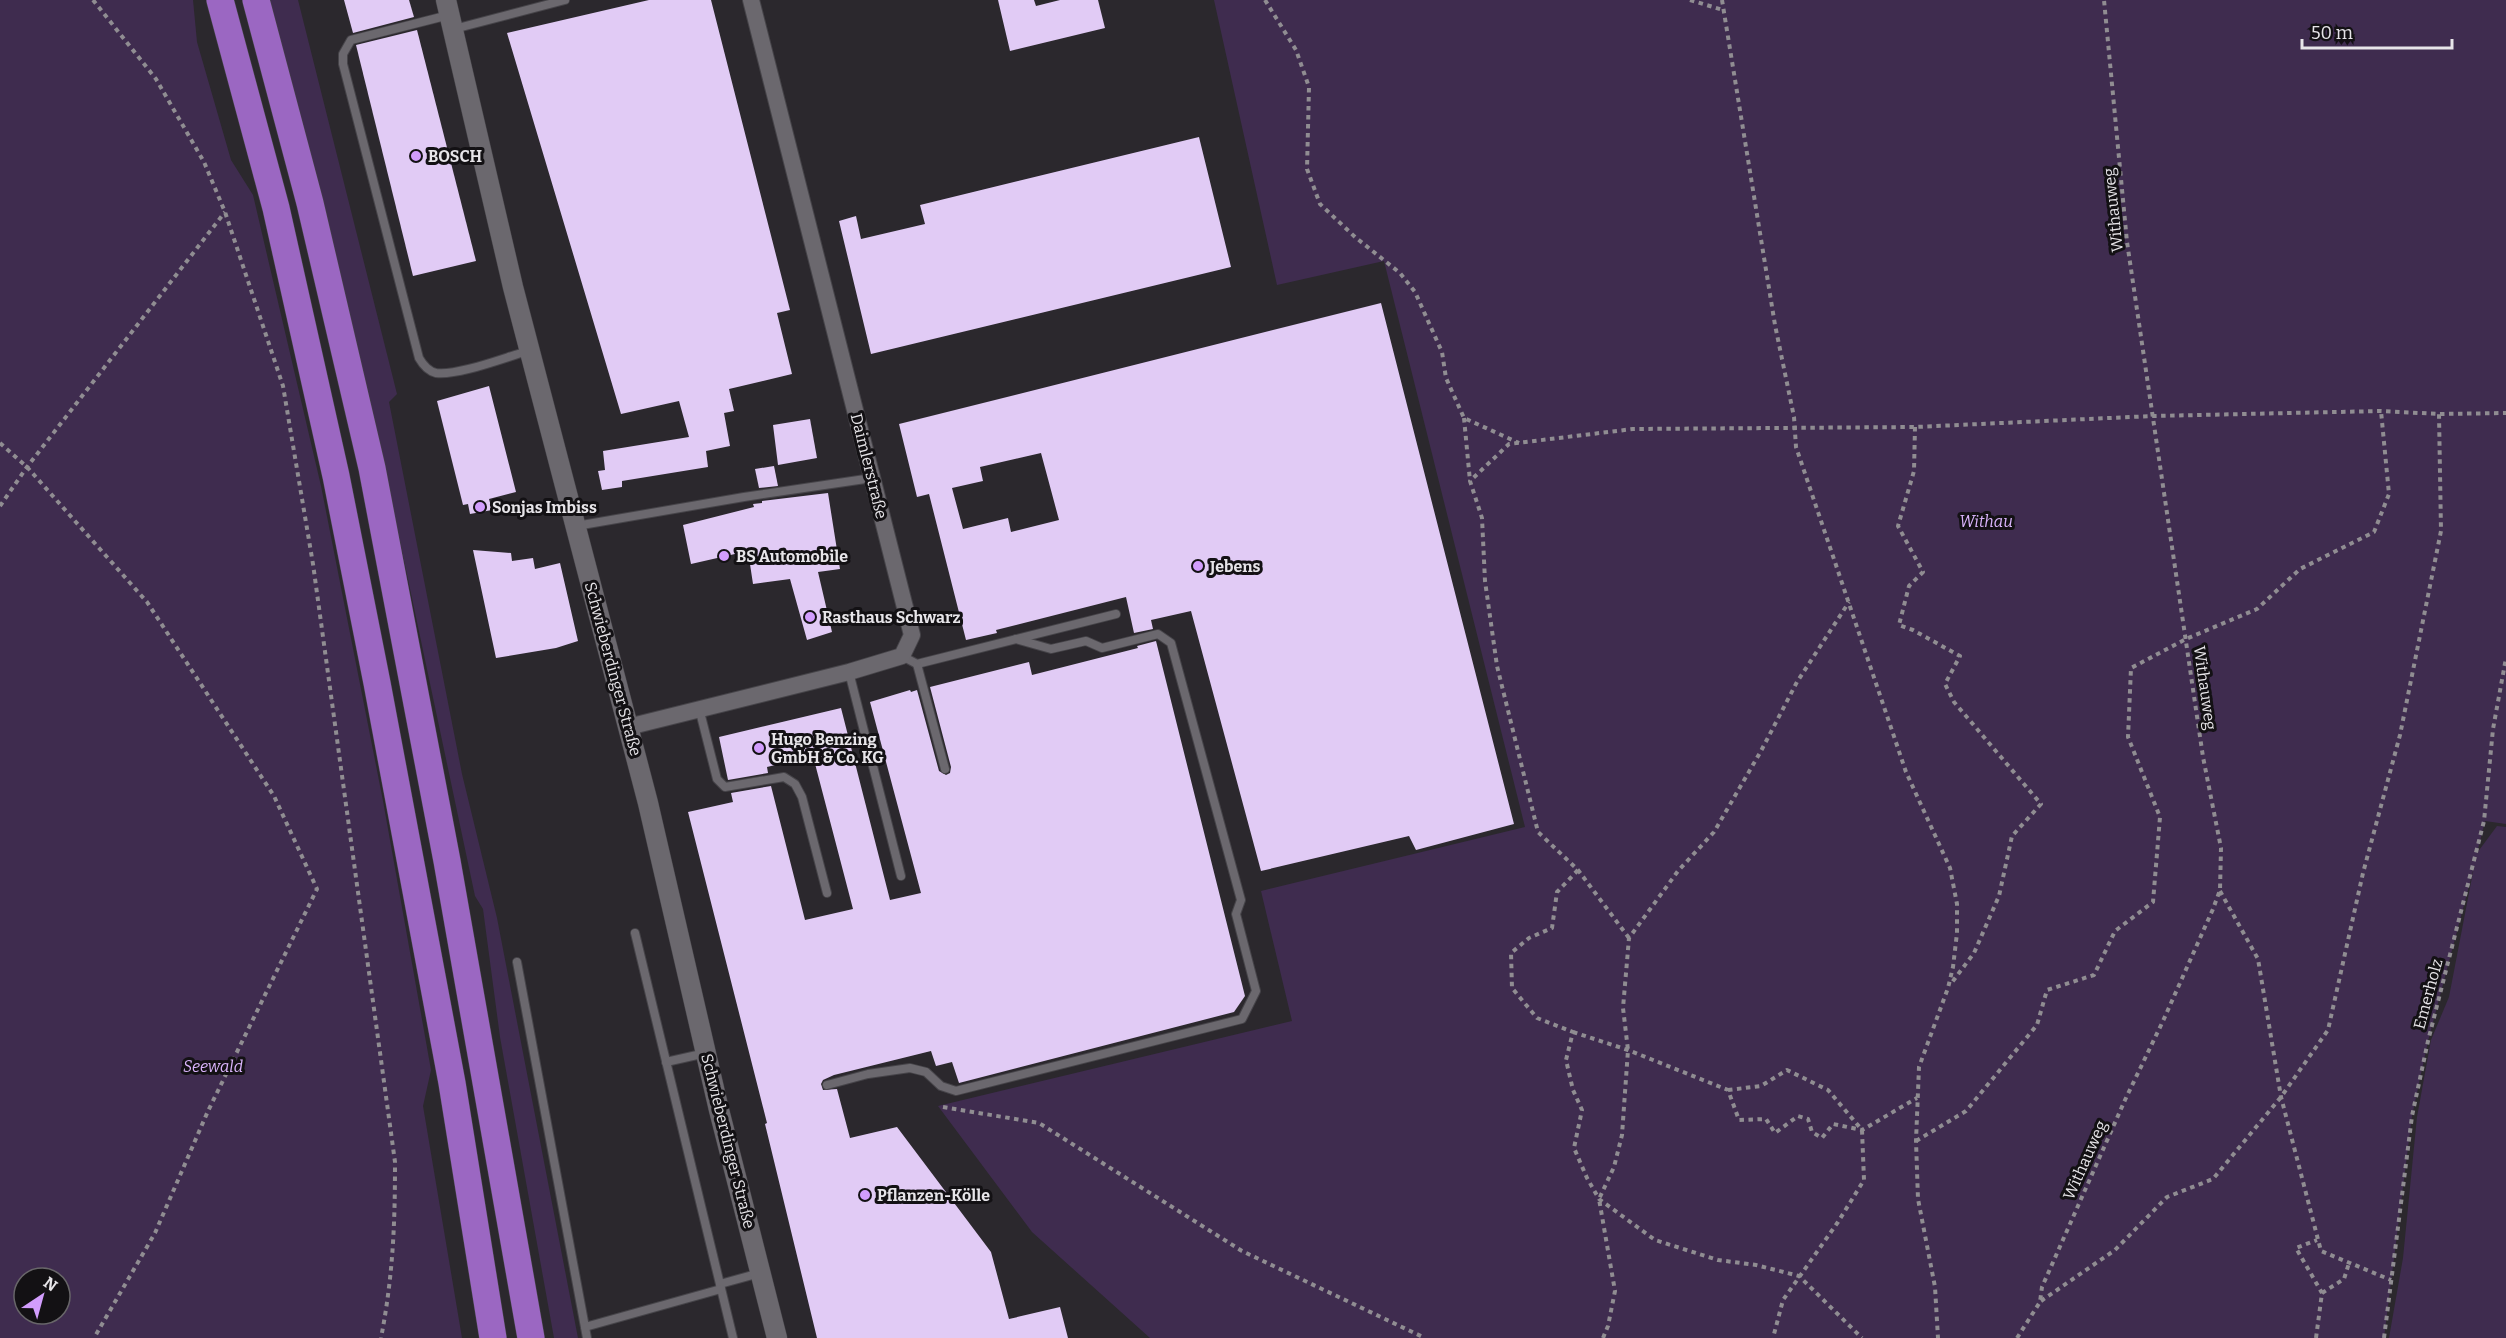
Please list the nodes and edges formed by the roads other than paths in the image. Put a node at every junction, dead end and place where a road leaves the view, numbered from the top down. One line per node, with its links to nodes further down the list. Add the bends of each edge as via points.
1 (220, 0): 27 (highway, via 276,208 338,488 452,1083)
2 (256, 0): 28 (highway, via 310,203 372,468 445,850)
3 (565, 0): 5 (lane)
4 (751, 0): 7 (street, Daimlerstraße)
5 (450, 15): 6 (street, Schwieberdinger Straße); 6 (lane, via 351,39 343,54 343,64 418,358 435,373)
6 (529, 350): 8 (street, Schwieberdinger Straße)
7 (872, 478): 8 (lane); 11 (street, Daimlerstraße, via 912,635)
8 (576, 526): 15 (street, Schwieberdinger Straße)
9 (1116, 614): 10 (lane)
10 (1016, 639): 12 (lane); 23 (lane, via 1052,649 1086,641 1102,648 1158,633 1171,643 1241,900 1236,914 1256,991 1242,1019 956,1091 941,1086 926,1072 910,1068)
11 (902, 656): 12 (lane); 13 (street)
12 (917, 664): 16 (lane)
13 (849, 672): 14 (street); 17 (lane)
14 (699, 708): 15 (street); 18 (lane, via 717,779 725,787 784,777 795,784 802,797)
15 (628, 727): 21 (street, Schwieberdinger Straße)
16 (945, 769)
17 (901, 876)
18 (827, 893)
19 (635, 933): 22 (lane)
20 (516, 962): 26 (lane)
21 (706, 1053): 22 (lane); 24 (street, Schwieberdinger Straße)
22 (666, 1062): 25 (lane)
23 (826, 1085)
24 (760, 1273): 25 (lane); 31 (street, Schwieberdinger Straße)
25 (720, 1286): 26 (lane); 30 (lane)
26 (585, 1328): 29 (lane)
27 (494, 1338)
28 (531, 1338)
29 (587, 1338)
30 (733, 1338)
31 (777, 1338)

